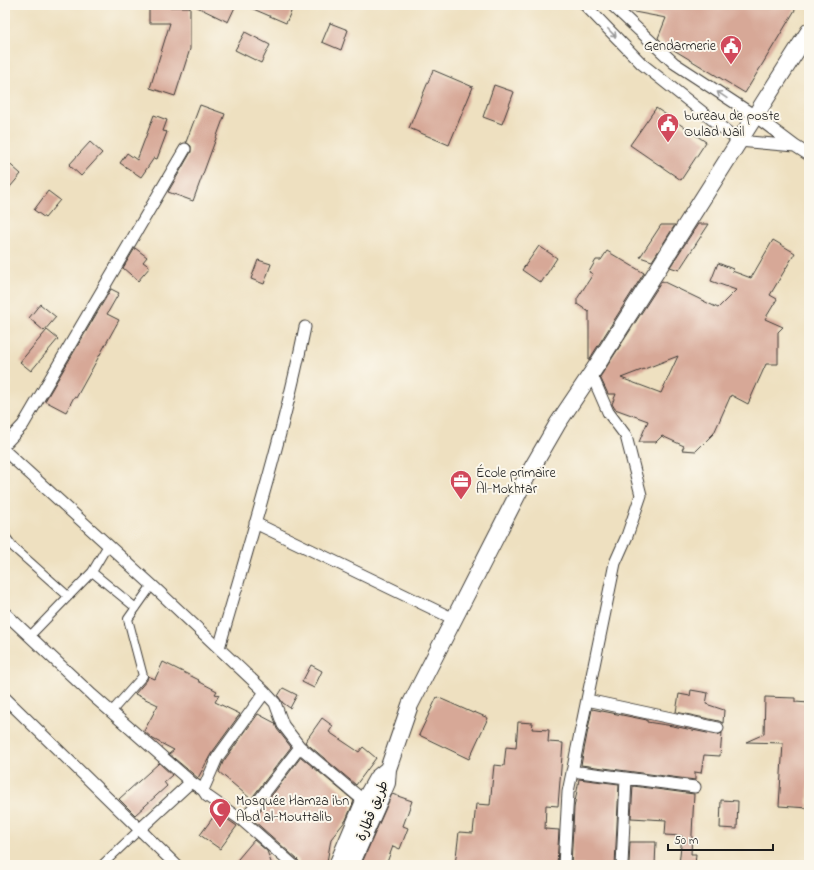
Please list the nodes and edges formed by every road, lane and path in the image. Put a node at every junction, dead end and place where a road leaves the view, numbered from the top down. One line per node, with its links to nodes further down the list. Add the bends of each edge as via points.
1 (586, 5): 5 (street, one-way to 5, via 642,64)
2 (612, 5): 4 (street, one-way to 2, via 674,63)
3 (809, 31): 4 (main road)
4 (755, 116): 5 (main road); 6 (street)
5 (740, 141): 6 (street); 10 (main road)
6 (795, 146): 8 (street)
7 (185, 149): 11 (street, via 22,425)
8 (809, 155)
9 (305, 327): 13 (street, via 294,379)
10 (591, 373): 21 (main road, via 525,480); 26 (street, via 608,412 626,436 641,495 615,563)
11 (5, 444)
12 (5, 451): 15 (street)
13 (255, 523): 21 (street); 23 (street)
14 (5, 536): 18 (street, via 16,550)
15 (108, 545): 16 (street); 17 (street)
16 (92, 572): 18 (street); 19 (street)
17 (152, 585): 19 (street); 23 (street)
18 (68, 596): 22 (street)
19 (136, 608): 27 (street, via 128,619 142,676)
20 (5, 613): 22 (street)
21 (454, 619): 35 (main road, طريق قطارة, via 410,705 388,769 377,778)
22 (30, 636): 27 (street)
23 (218, 648): 24 (street)
24 (265, 692): 29 (street, via 274,703 283,725); 34 (street, via 217,758)
25 (5, 698): 37 (street)
26 (587, 700): 28 (street); 30 (street)
27 (111, 712): 32 (street)
28 (718, 728)
29 (300, 747): 35 (street); 36 (street)
30 (572, 771): 31 (street); 43 (street, via 568,792)
31 (626, 778): 33 (street); 44 (street)
32 (191, 782): 34 (street); 37 (street)
33 (694, 787)
34 (203, 790): 36 (street, via 207,796)
35 (371, 802): 41 (main road, طريق قطارة); 42 (main road, طريق قطارة)
36 (243, 821): 40 (street)
37 (139, 830): 38 (street); 39 (street)
38 (102, 865)
39 (176, 865)
40 (293, 865)
41 (337, 865)
42 (351, 865)
43 (564, 865)
44 (622, 865)

